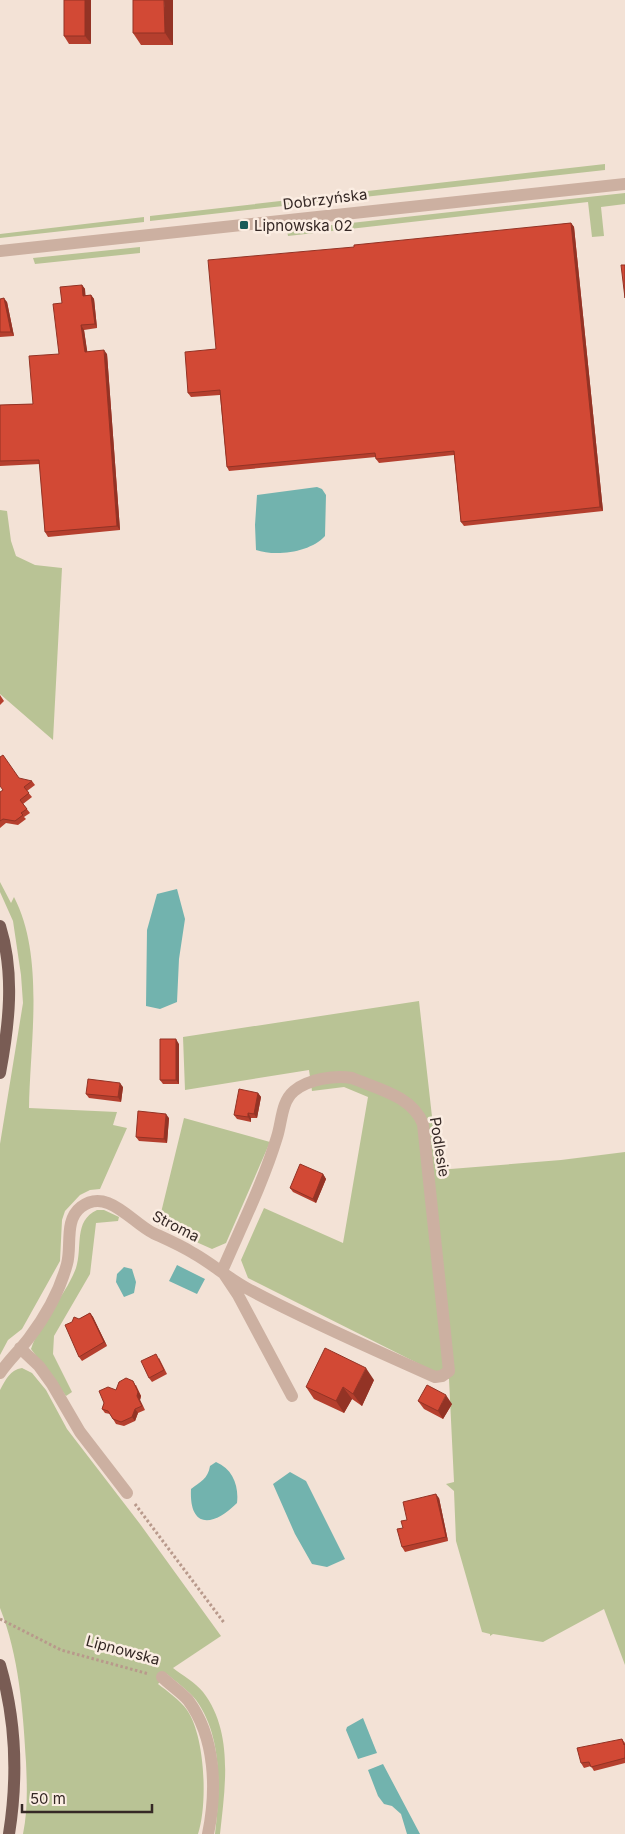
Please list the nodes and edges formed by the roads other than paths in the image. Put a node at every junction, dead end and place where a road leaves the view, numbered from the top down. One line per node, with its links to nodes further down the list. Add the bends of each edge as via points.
1 (625, 184): 2 (street, Dobrzyńska)
2 (0, 250)
3 (0, 926): 4 (main road, via 8,966 9,993)
4 (0, 1073)
5 (222, 1271): 6 (street, Stroma, via 141,1227 117,1206 108,1202 88,1203 75,1213 72,1221 68,1264 58,1288); 8 (street, Stroma, via 247,1289); 8 (street, Podlesie, via 278,1137 288,1099 294,1091 303,1085 344,1077 401,1099 415,1109 423,1124 450,1365 449,1371 442,1376); 9 (street)
6 (20, 1348): 7 (street, Stroma); 10 (street, via 39,1366 80,1432)
7 (0, 1373)
8 (425, 1373)
9 (292, 1396)
10 (127, 1493)
11 (0, 1665): 13 (main road, via 14,1744 14,1794)
12 (162, 1677): 14 (street, Lipnowska, via 187,1698 200,1719 209,1748 214,1791)
13 (9, 1834)
14 (208, 1834)

